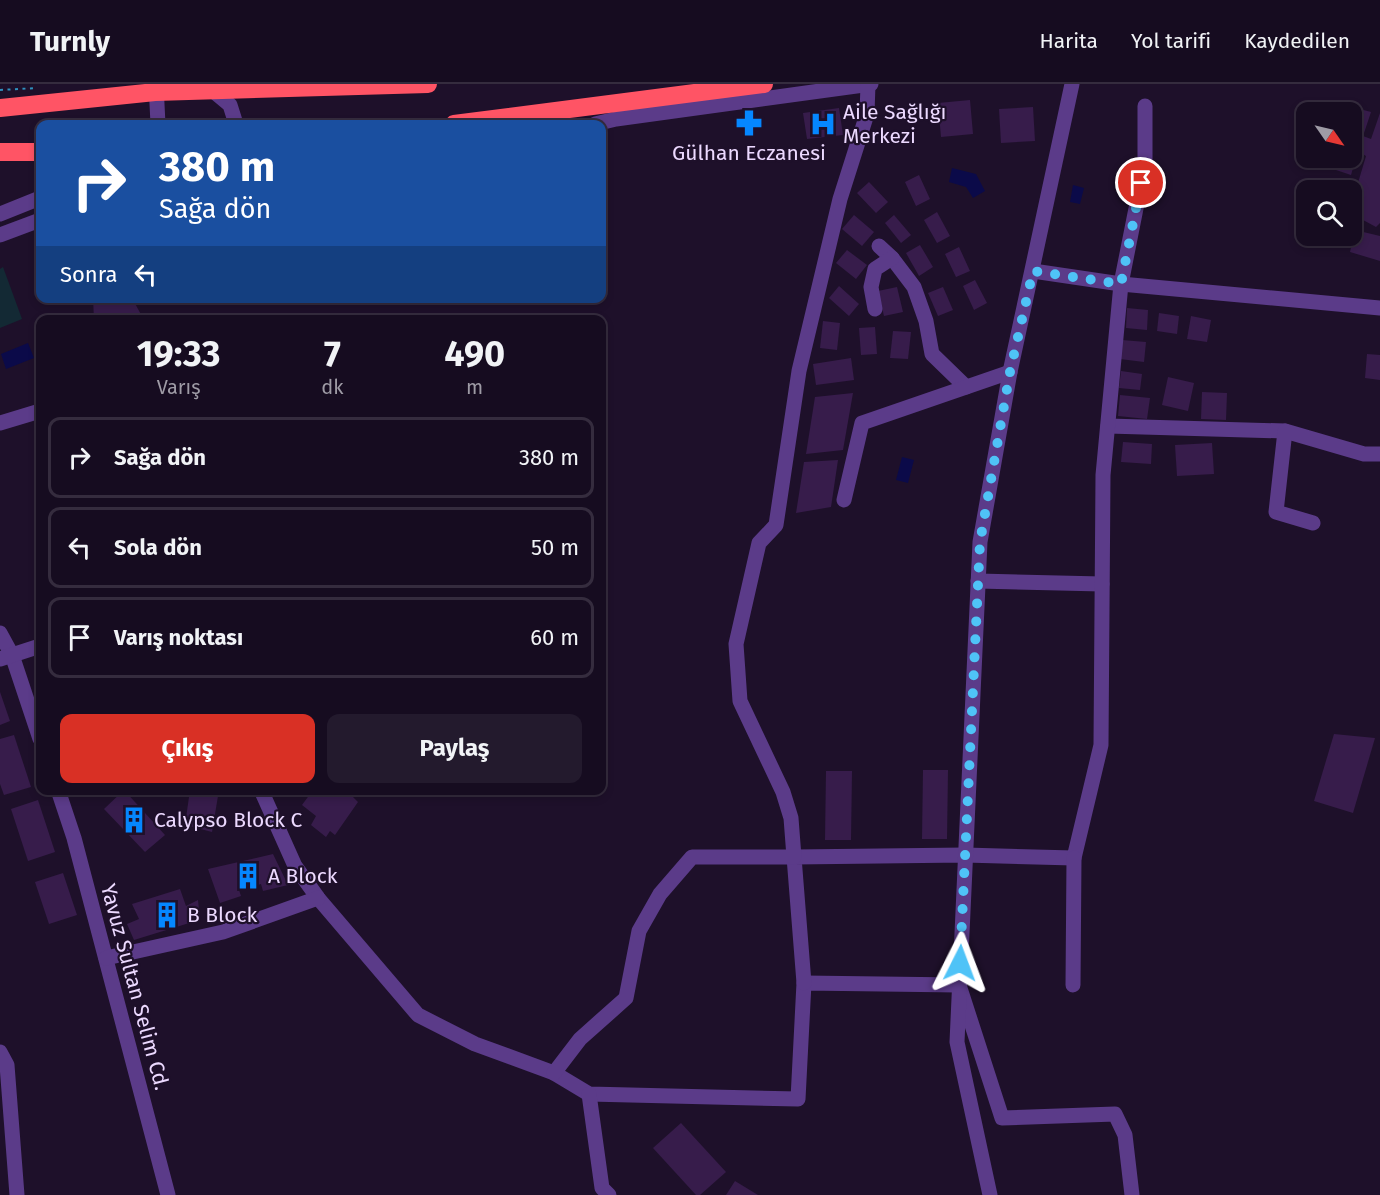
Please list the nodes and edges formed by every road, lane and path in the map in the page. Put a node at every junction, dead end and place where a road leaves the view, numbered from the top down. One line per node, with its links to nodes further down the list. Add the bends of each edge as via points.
1 (428, 84): 6 (highway)
2 (764, 84): 12 (highway)
3 (869, 84): 13 (street); 44 (street, via 867,114 840,199 800,371 776,525 759,543 736,644 740,701 783,792 791,818)
4 (1071, 84): 22 (street)
5 (156, 88): 7 (highway); 9 (highway); 10 (street)
6 (213, 90): 7 (highway); 11 (street, via 230,105)
7 (189, 91): 10 (street, via 166,101)
8 (1145, 106): 23 (street, via 1145,163)
9 (0, 108)
10 (158, 118)
11 (235, 120)
12 (485, 120)
13 (606, 121)
14 (0, 152): 15 (highway)
15 (36, 152)
16 (36, 200): 17 (street)
17 (0, 214)
18 (36, 222): 19 (street)
19 (0, 235)
20 (879, 246): 21 (street)
21 (892, 258): 25 (street, via 875,269 871,287); 27 (street, via 914,287 932,354)
22 (1033, 271): 23 (street); 26 (street)
23 (1121, 284): 24 (street); 30 (street)
24 (1380, 308)
25 (875, 309)
26 (1010, 372): 27 (street); 35 (street, via 980,542)
27 (966, 387): 33 (street, via 862,423)
28 (36, 412): 29 (street)
29 (0, 423)
30 (1108, 426): 31 (street); 36 (street, via 1103,475)
31 (1285, 430): 32 (street, via 1364,454); 34 (street, via 1276,513)
32 (1380, 454)
33 (844, 500)
34 (1312, 523)
35 (978, 581): 36 (street); 43 (street)
36 (1102, 584): 45 (street, via 1101,745)
37 (0, 633): 39 (street)
38 (36, 647): 39 (street)
39 (6, 657): 40 (street)
40 (36, 729)
41 (60, 795): 47 (street, Yavuz Sultan Selim Cd.)
42 (263, 795): 46 (street, via 295,866)
43 (965, 855): 44 (street); 45 (street); 49 (street)
44 (794, 857): 48 (street); 52 (street, via 692,857 660,894 639,931 626,998 580,1040)
45 (1074, 858): 50 (street)
46 (318, 898): 47 (street, via 223,932); 52 (street, via 418,1015 475,1044)
47 (106, 958): 55 (street, Yavuz Sultan Selim Cd.)
48 (804, 983): 49 (street); 53 (street, via 798,1099)
49 (959, 985): 57 (street, via 957,1042); 58 (street, via 1002,1118 1115,1114 1125,1135)
50 (1073, 985)
51 (0, 1052): 54 (street, via 7,1065)
52 (554, 1073): 53 (street)
53 (589, 1094): 56 (street, via 602,1188)
54 (17, 1195)
55 (168, 1195)
56 (609, 1195)
57 (990, 1195)
58 (1132, 1195)

